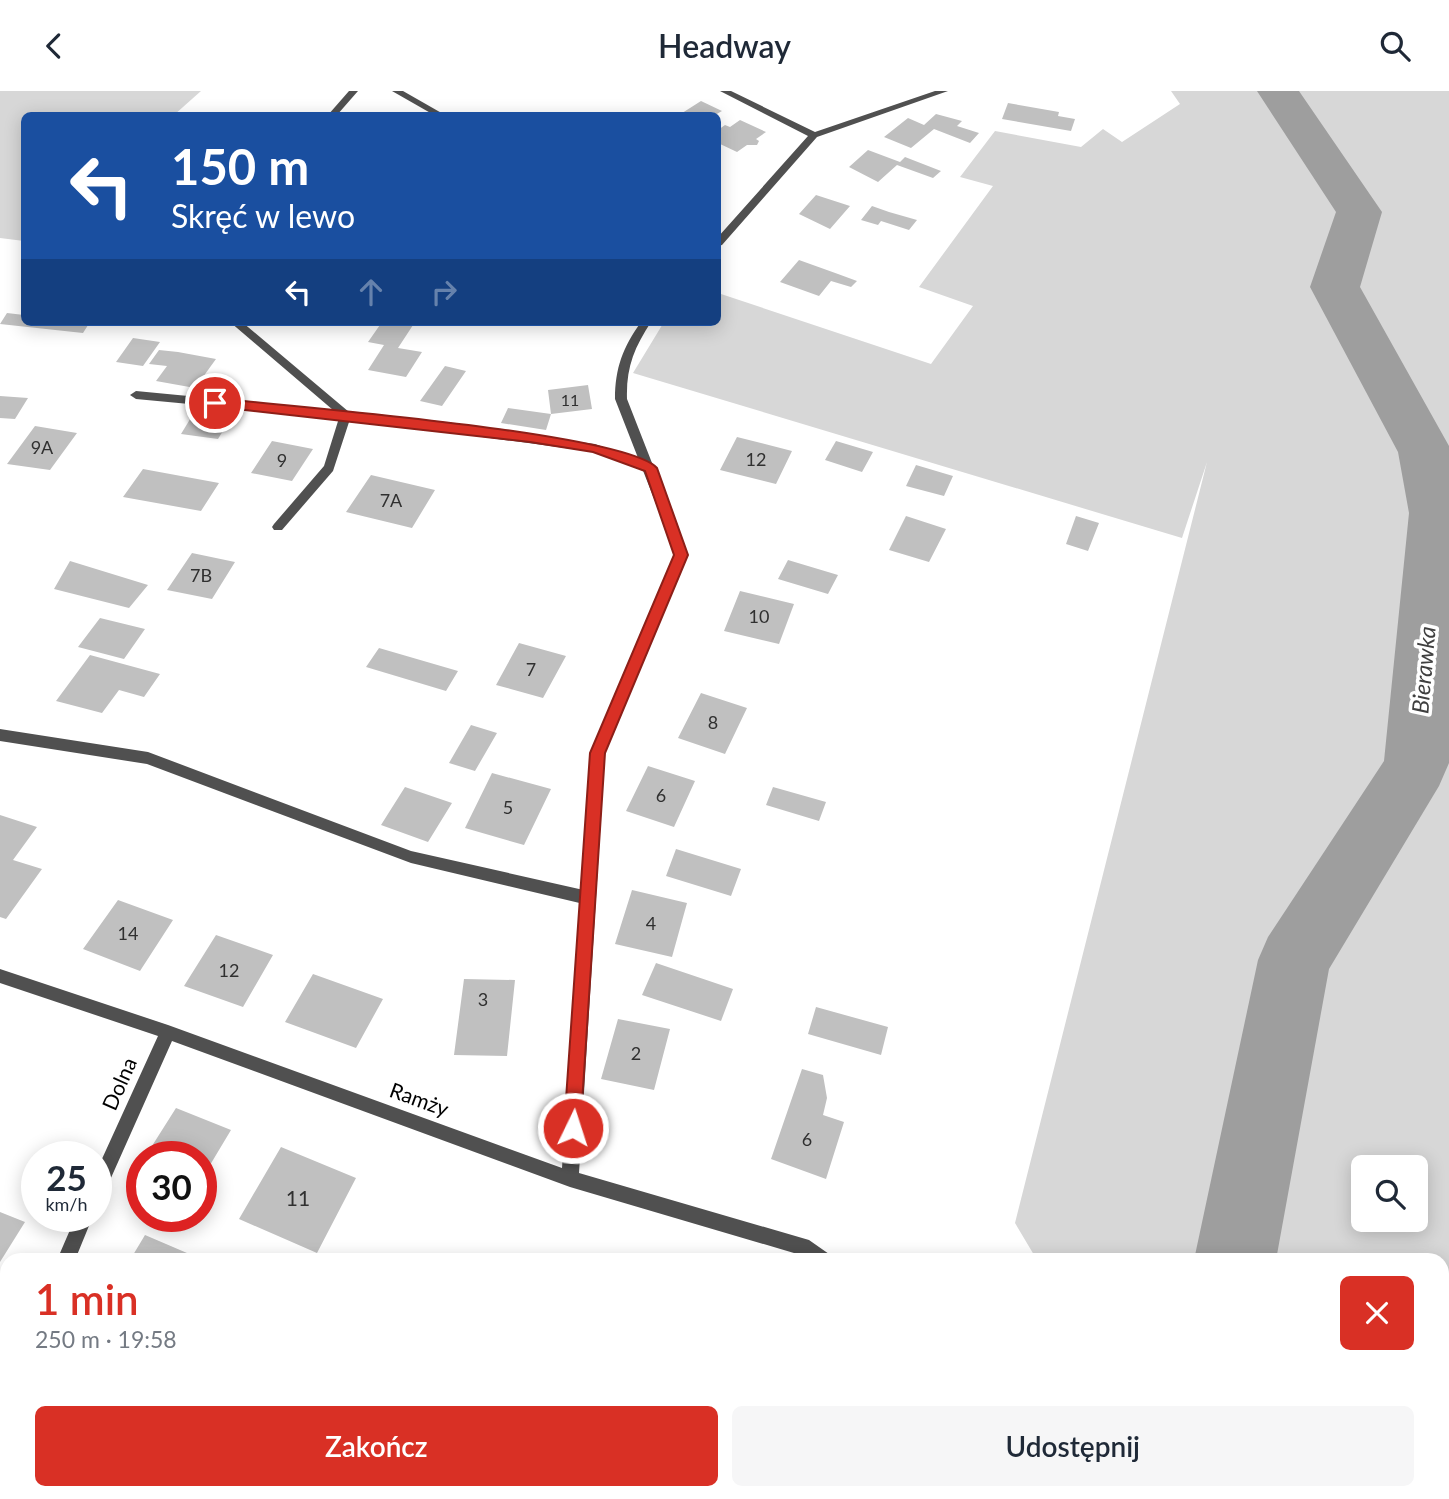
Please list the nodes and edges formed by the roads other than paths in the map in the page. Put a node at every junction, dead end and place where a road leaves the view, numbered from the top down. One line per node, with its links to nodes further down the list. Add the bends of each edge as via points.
1 (354, 91): 5 (street)
2 (396, 91): 6 (street)
3 (724, 91): 7 (street)
4 (944, 91): 7 (street)
5 (335, 112)
6 (434, 112)
7 (814, 135): 8 (street)
8 (721, 240)
9 (240, 326): 12 (street)
10 (643, 326): 13 (street, via 619,371 621,399)
11 (136, 395): 12 (street)
12 (346, 415): 13 (street, via 595,448); 14 (street, via 330,468)
13 (650, 468): 16 (street, via 681,555 598,753)
14 (278, 527)
15 (0, 734): 16 (street, via 148,758 411,857)
16 (588, 898): 20 (street)
17 (0, 976): 18 (street, Ramży)
18 (168, 1032): 19 (street, Dolna); 20 (street, Ramży)
19 (112, 1156)
20 (570, 1179): 23 (street, Ramży)
21 (78, 1232): 22 (street)
22 (69, 1253)
23 (813, 1253)

